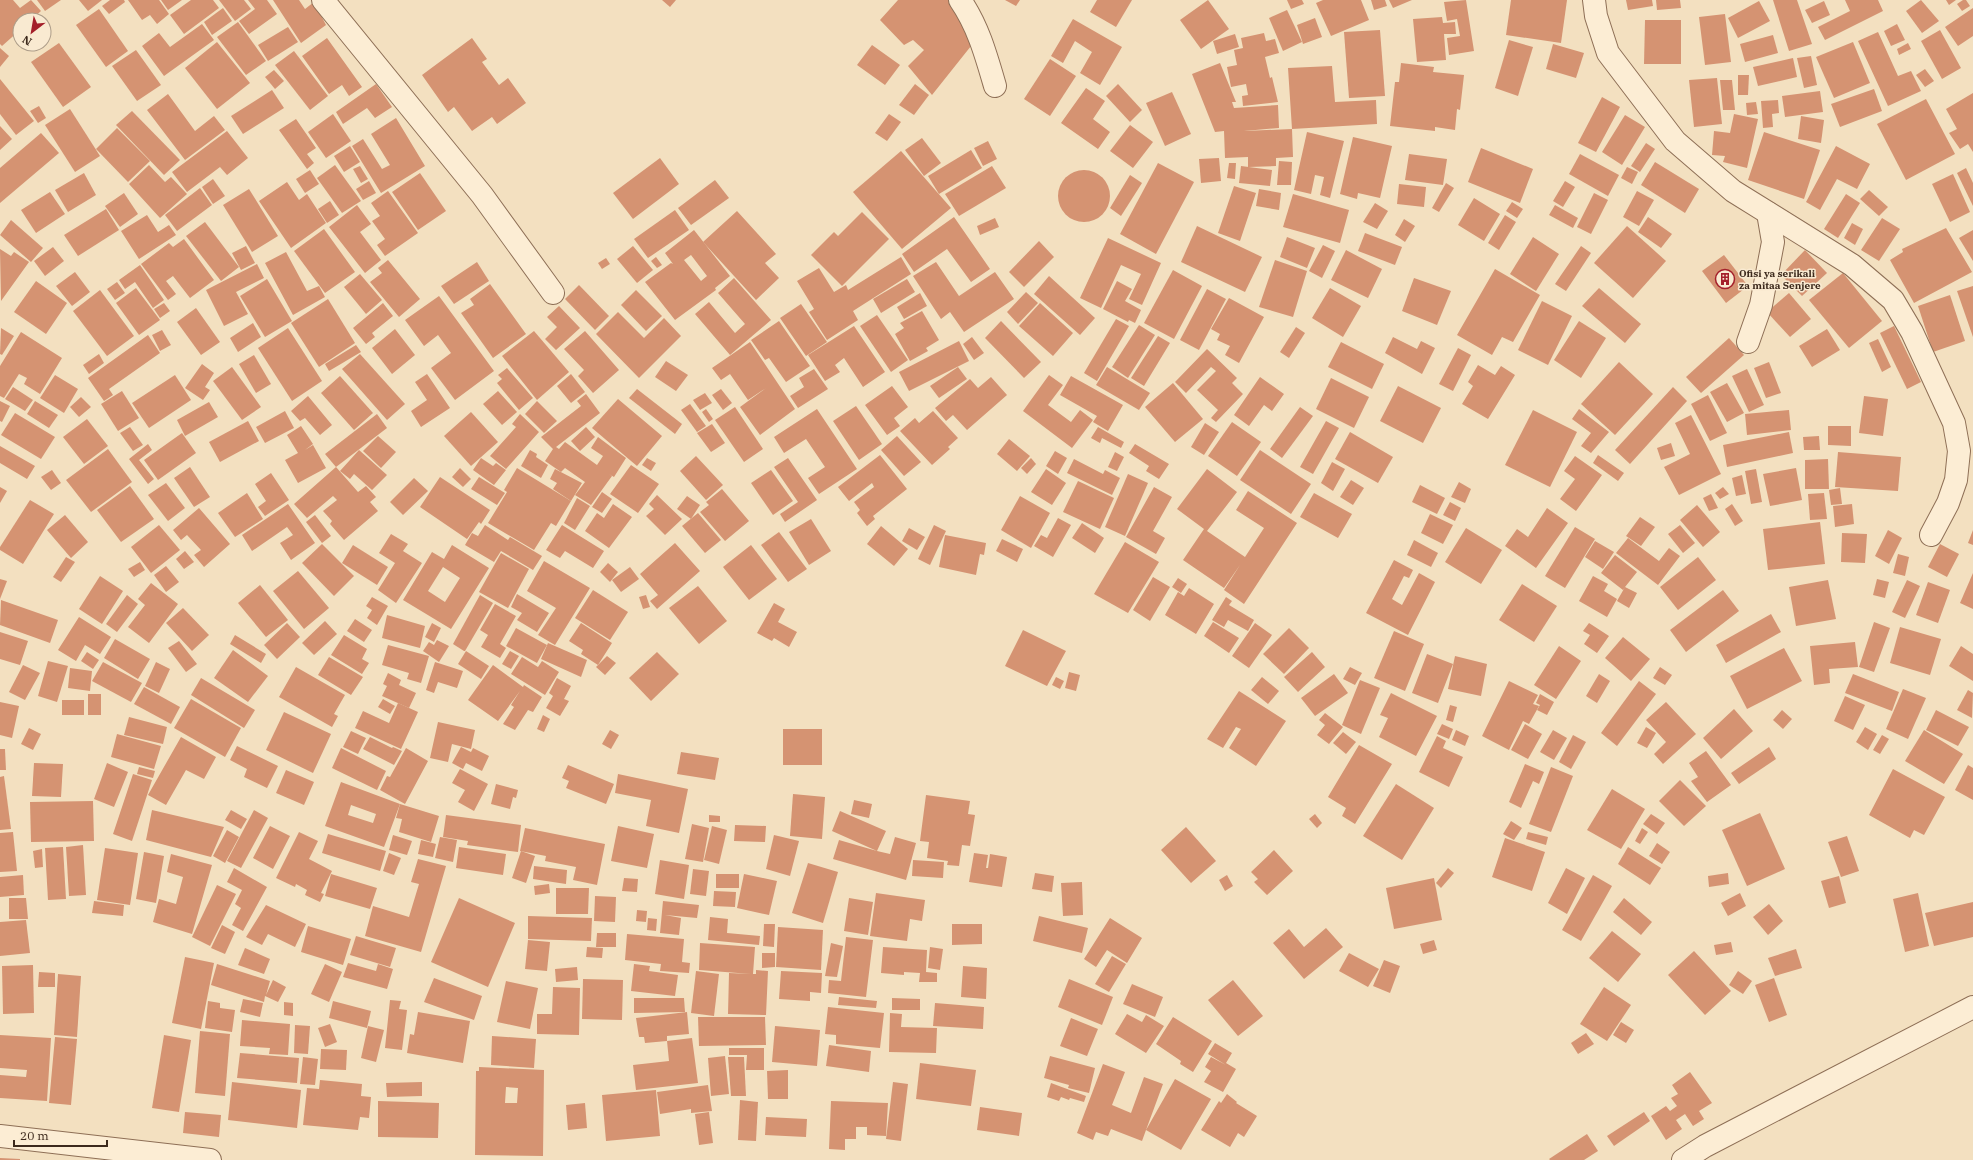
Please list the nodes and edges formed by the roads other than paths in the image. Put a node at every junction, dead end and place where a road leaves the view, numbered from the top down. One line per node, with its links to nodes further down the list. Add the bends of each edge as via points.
1 (324, 0): 6 (street, via 482,195)
2 (960, 0): 4 (street, via 980,36)
3 (1594, 0): 5 (street, via 1596,16 1608,53 1675,141 1733,191)
4 (995, 86)
5 (1768, 213): 7 (street, via 1773,242 1761,305); 8 (street, via 1852,265 1893,300 1912,332 1954,423 1958,451 1956,480)
6 (553, 292)
7 (1748, 342)
8 (1931, 535)
9 (1973, 1007): 12 (street, via 1705,1146)
10 (0, 1136): 11 (street)
11 (210, 1160)
12 (1683, 1160)

